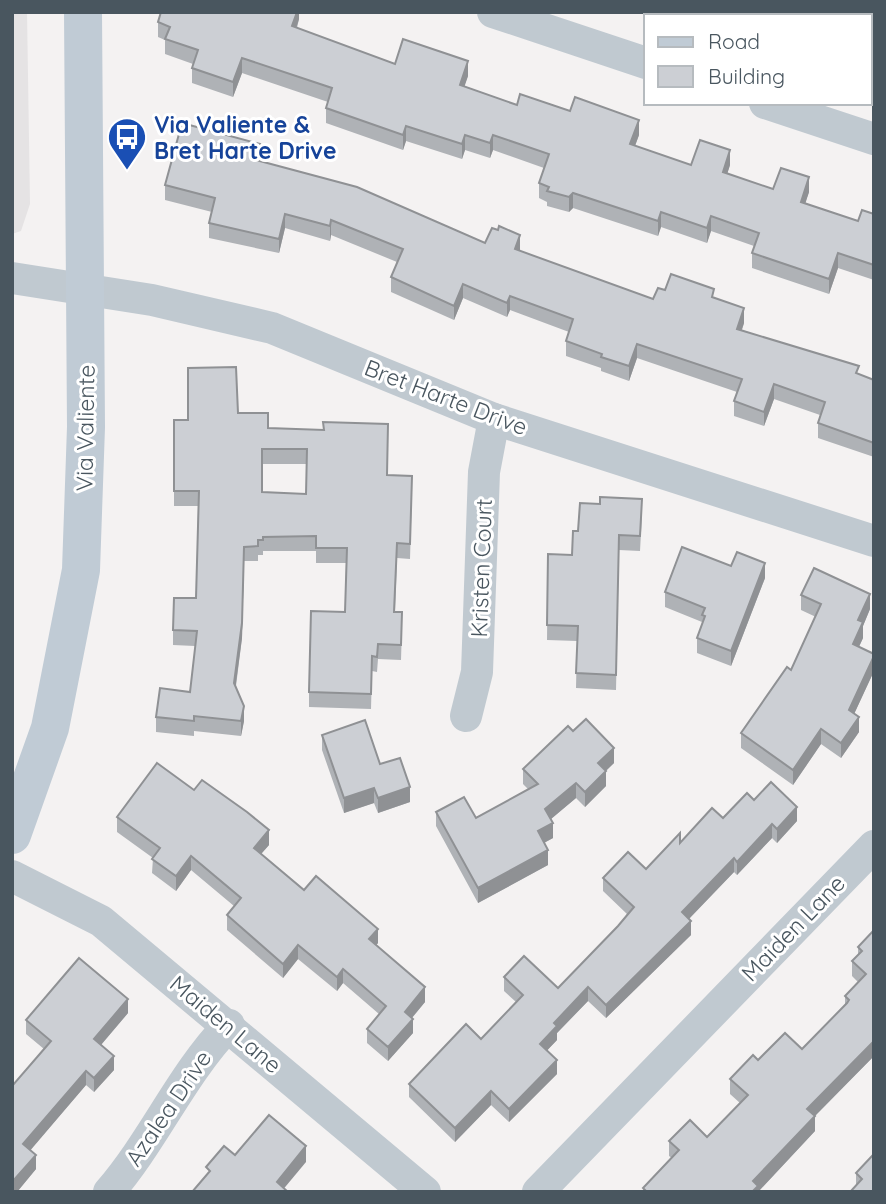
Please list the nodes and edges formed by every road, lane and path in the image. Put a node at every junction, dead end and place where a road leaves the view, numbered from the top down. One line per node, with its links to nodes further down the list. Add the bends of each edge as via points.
1 (83, 12): 7 (street, Via Valiente)
2 (493, 12): 3 (street)
3 (644, 63)
4 (771, 105): 5 (street)
5 (874, 139)
6 (12, 278): 7 (street, Bret Harte Drive)
7 (85, 289): 8 (street, Bret Harte Drive, via 272,328); 11 (street, Via Valiente, via 81,570 50,728)
8 (494, 419): 9 (street, Bret Harte Drive); 10 (street, Kristen Court, via 484,472 477,672)
9 (874, 541)
10 (466, 716)
11 (12, 835)
12 (874, 846): 17 (street, Maiden Lane)
13 (12, 876): 14 (street, Maiden Lane, via 101,920)
14 (229, 1025): 15 (street, Azalea Drive, via 202,1052); 16 (street, Maiden Lane)
15 (109, 1192)
16 (425, 1192)
17 (538, 1192)

